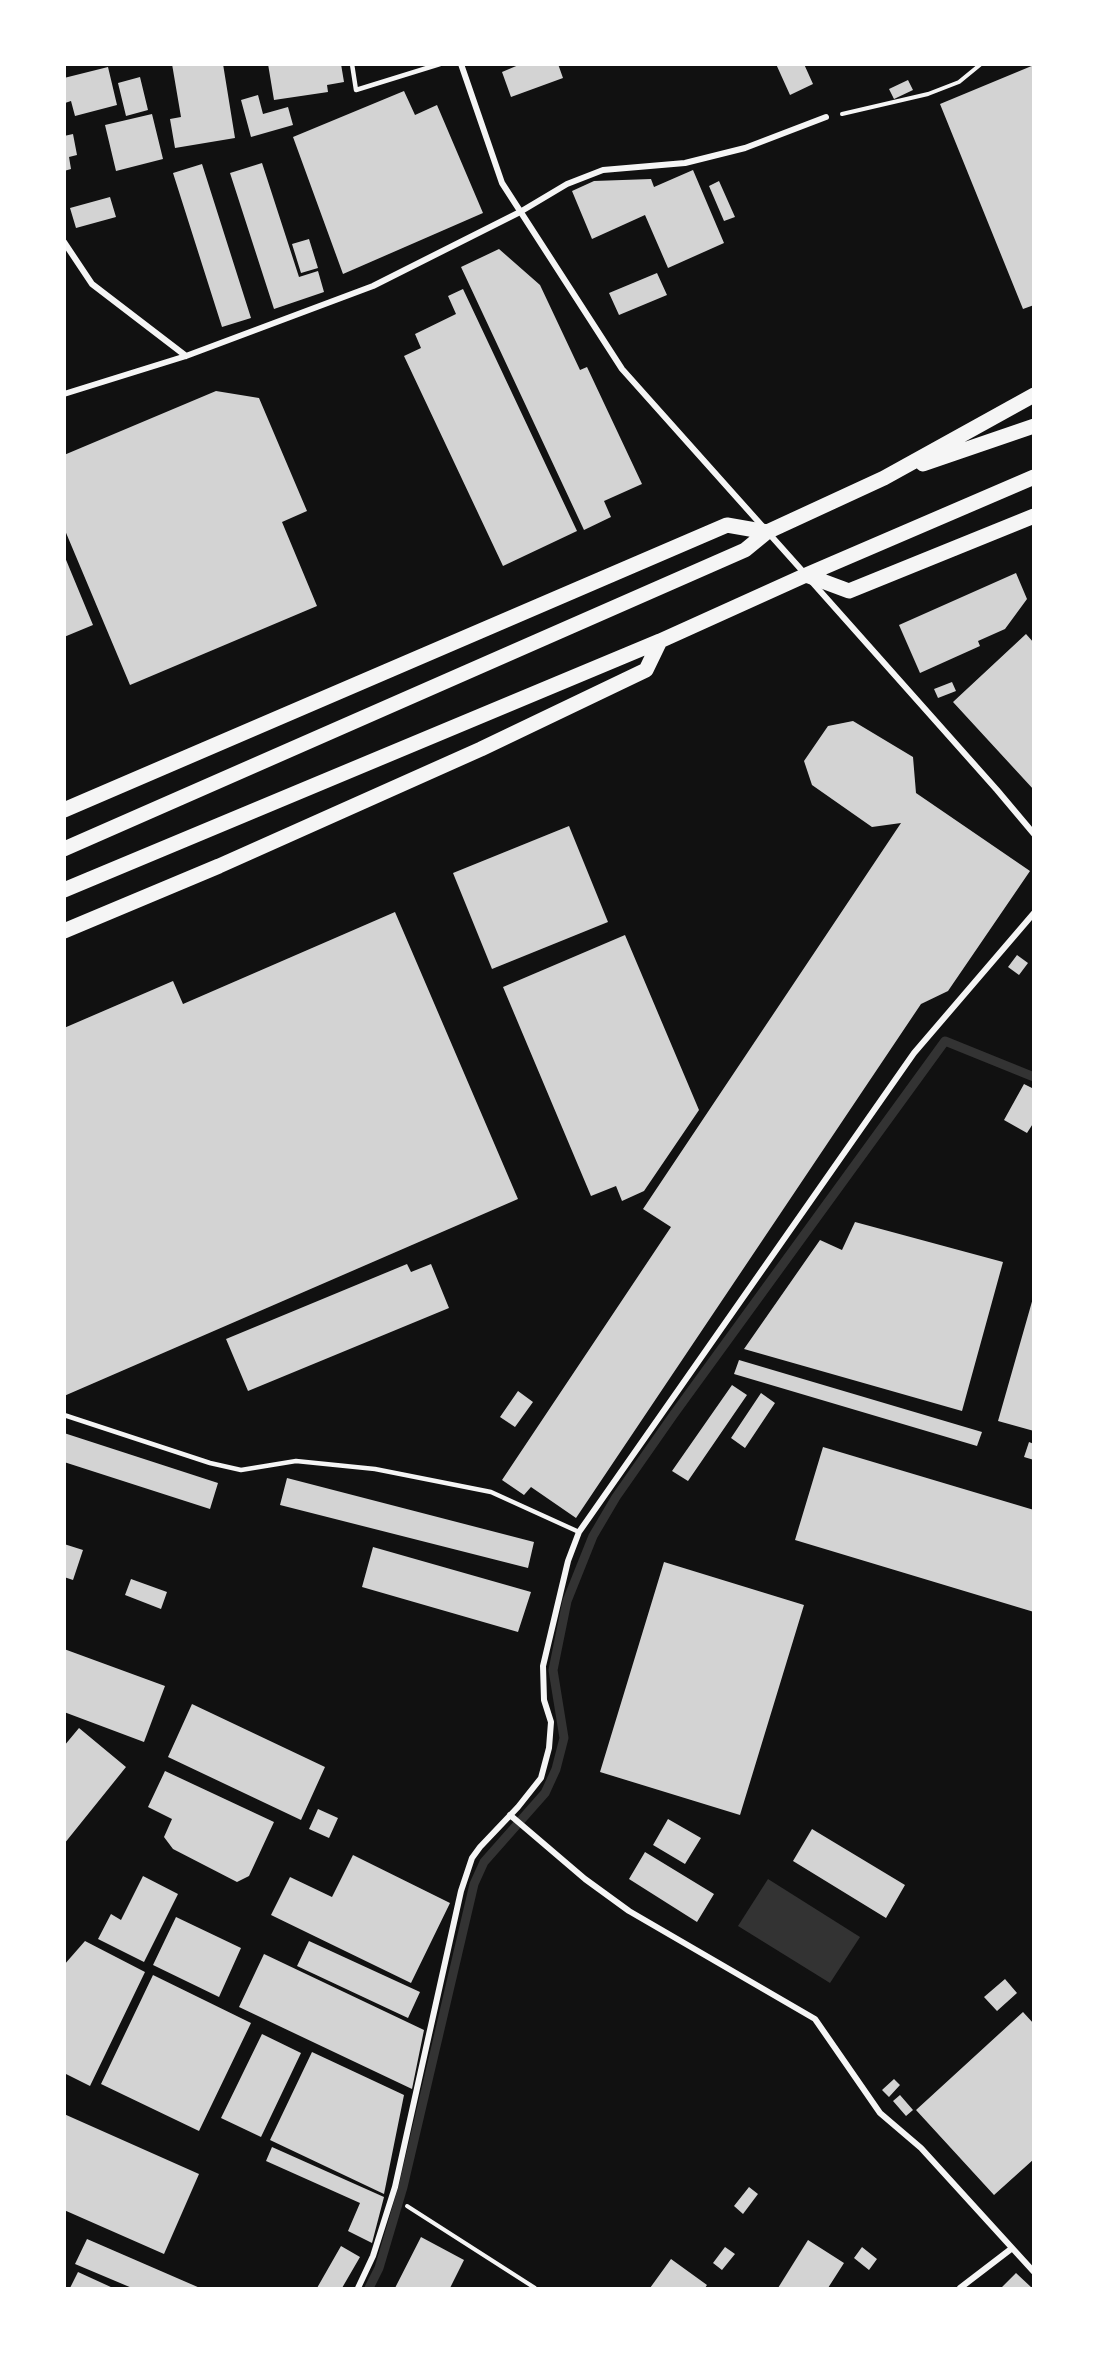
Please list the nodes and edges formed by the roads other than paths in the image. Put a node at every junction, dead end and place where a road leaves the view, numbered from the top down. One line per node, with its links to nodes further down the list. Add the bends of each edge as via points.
1 (352, 64): 2 (lane, via 356,90)
2 (440, 64)
3 (461, 64): 5 (street, via 502,183)
4 (826, 117): 5 (street, via 745,148 685,163 603,170 567,184)
5 (520, 212): 7 (street, via 373,286); 14 (street, via 622,369)
6 (64, 242): 7 (street, via 92,284)
7 (186, 356): 8 (street)
8 (64, 394)
9 (1034, 395): 12 (main road)
10 (1034, 426): 12 (main road)
11 (1034, 477): 15 (main road)
12 (884, 478): 14 (main road)
13 (1034, 516): 15 (main road, via 849,591)
14 (767, 532): 15 (street); 17 (main road, via 727,525); 19 (main road, via 745,550)
15 (806, 575): 16 (main road); 18 (street)
16 (660, 641): 20 (main road); 22 (main road, via 646,670 252,851)
17 (64, 810)
18 (1034, 834)
19 (64, 849)
20 (64, 890)
21 (1034, 913): 24 (street, via 914,1053)
22 (64, 931)
23 (64, 1415): 24 (lane, via 241,1470 296,1461 375,1469 491,1492)
24 (579, 1532): 25 (street, via 568,1561 543,1666 544,1700 551,1722 549,1748 541,1778)
25 (510, 1815): 26 (street, via 628,1911 815,2019 880,2113 921,2148); 28 (street, via 472,1858 461,1891 395,2187)
26 (1011, 2249): 27 (street); 29 (street)
27 (1034, 2272)
28 (358, 2289)
29 (960, 2289)

